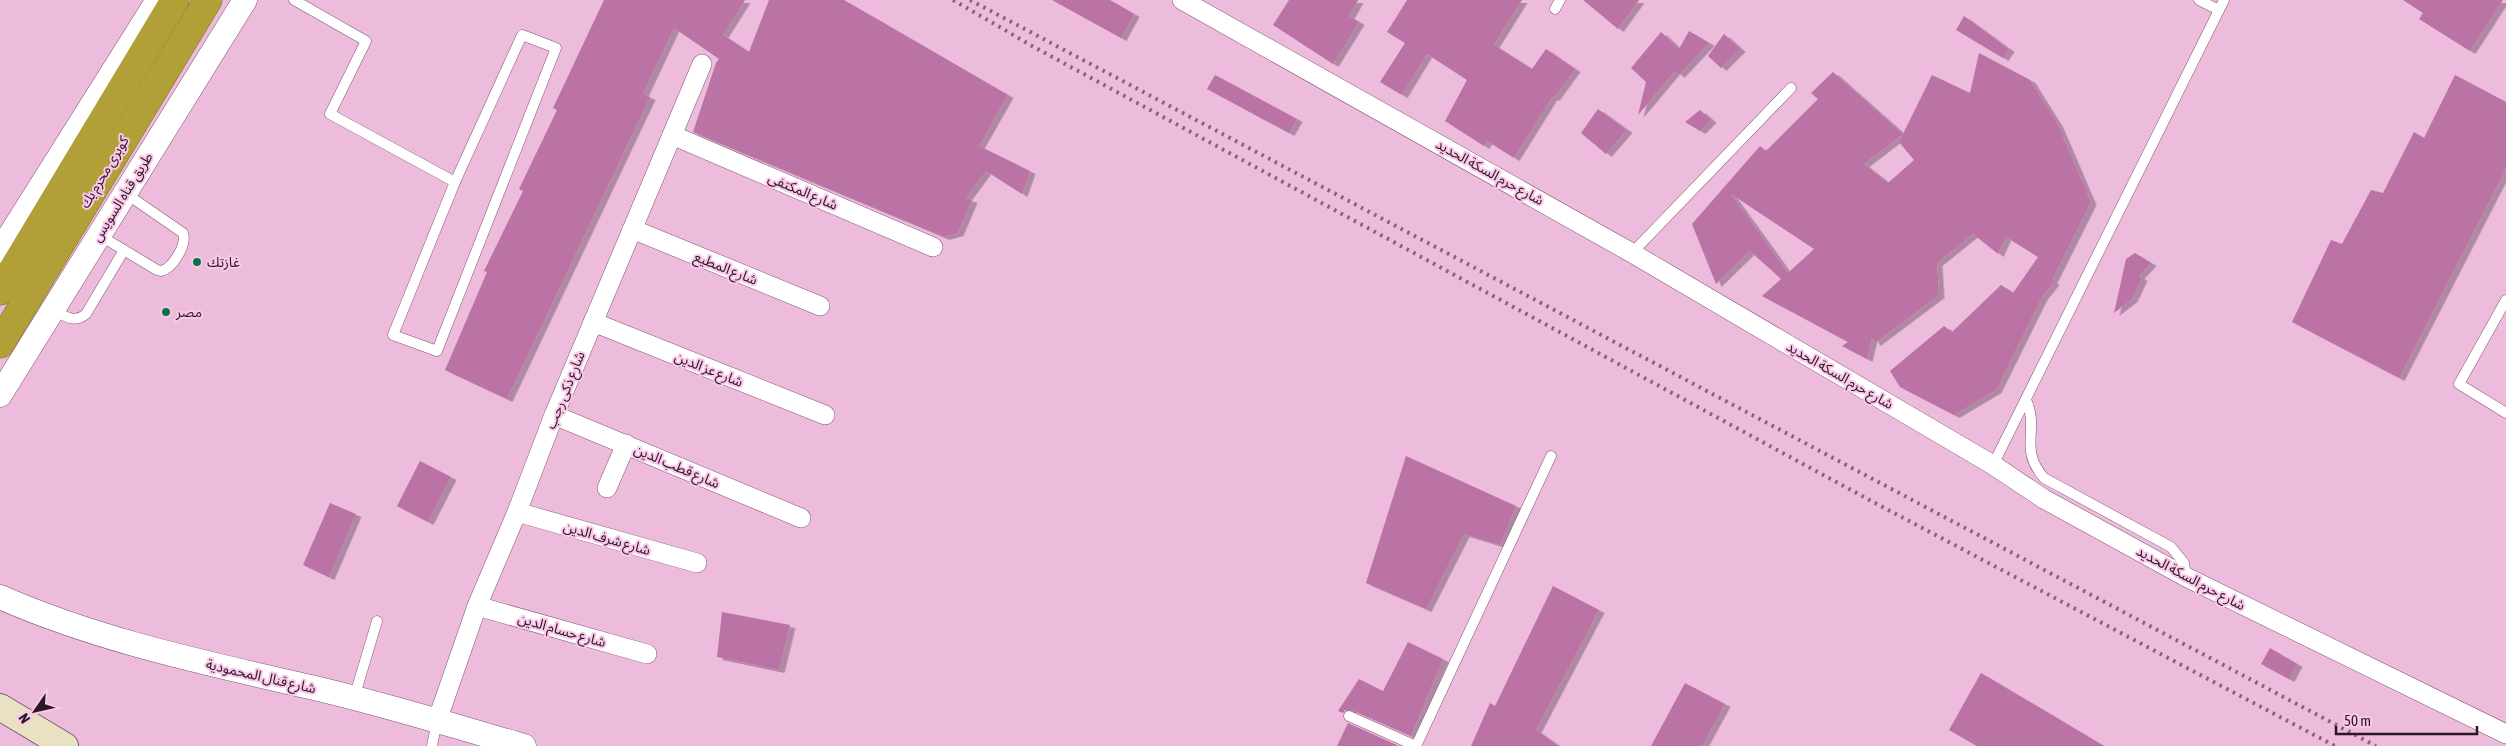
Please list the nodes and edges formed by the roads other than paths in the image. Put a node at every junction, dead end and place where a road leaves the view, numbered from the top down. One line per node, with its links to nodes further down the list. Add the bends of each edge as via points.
1 (158, 0): 19 (street)
2 (175, 0): 21 (highway, كوبرى محرم بك)
3 (208, 0): 26 (highway, كوبرى محرم بك)
4 (245, 0): 14 (street, طريق قناه السويس)
5 (294, 0): 13 (lane, via 366,41 330,114)
6 (1182, 0): 20 (street, شارع حرم السكة الحديد)
7 (2199, 0): 9 (lane)
8 (2224, 0): 9 (lane)
9 (2219, 10): 28 (lane)
10 (702, 64): 12 (street, شارع ذكى رجب)
11 (1791, 88): 20 (lane)
12 (672, 136): 15 (street, شارع ذكى رجب); 17 (street, شارع المكتفى)
13 (455, 182): 13 (lane, via 393,335 437,351 556,48 522,36)
14 (125, 193): 16 (street, طريق قناه السويس); 18 (lane, via 181,230 185,242 170,266 161,271)
15 (632, 230): 23 (street, شارع المطيع); 25 (street, شارع ذكى رجب)
16 (98, 234): 18 (lane); 24 (street, طريق قناه السويس)
17 (933, 247)
18 (124, 250): 24 (lane, via 86,314 76,320)
19 (0, 251)
20 (1632, 253): 34 (street, شارع حرم السكة الحديد)
21 (0, 291)
22 (2506, 300): 29 (lane, via 2458,384)
23 (820, 306)
24 (52, 308): 27 (street, طريق قناه السويس)
25 (593, 322): 30 (street, شارع ذكى رجب); 31 (street, شارع عز الدين)
26 (0, 344)
27 (0, 395)
28 (2026, 400): 34 (lane); 39 (lane, via 2032,414 2030,456 2044,478 2171,547 2184,563)
29 (2506, 413)
30 (554, 414): 32 (street, شارع قطب الدين); 36 (street, شارع ذكى رجب)
31 (825, 415)
32 (626, 444): 35 (street); 37 (street, شارع قطب الدين)
33 (1551, 456): 52 (lane)
34 (1993, 465): 39 (street, شارع حرم السكة الحديد, via 2044,499)
35 (607, 488)
36 (517, 512): 38 (street, شارع شرف الدين); 41 (street, شارع ذكى رجب)
37 (801, 518)
38 (697, 564)
39 (2186, 577): 48 (street, شارع حرم السكة الحديد)
40 (0, 597): 44 (street, شارع قنال المحمودية, via 93,633 142,647)
41 (477, 606): 43 (street, شارع حسام الدين); 47 (street, شارع ذكى رجب)
42 (377, 622): 44 (lane)
43 (647, 654)
44 (354, 698): 47 (street, شارع قنال المحمودية)
45 (0, 706): 49 (main road)
46 (1349, 716): 52 (lane)
47 (437, 721): 50 (lane); 51 (street, شارع قنال المحمودية)
48 (2506, 734)
49 (65, 746)
50 (432, 746)
51 (524, 746)
52 (1416, 746)

